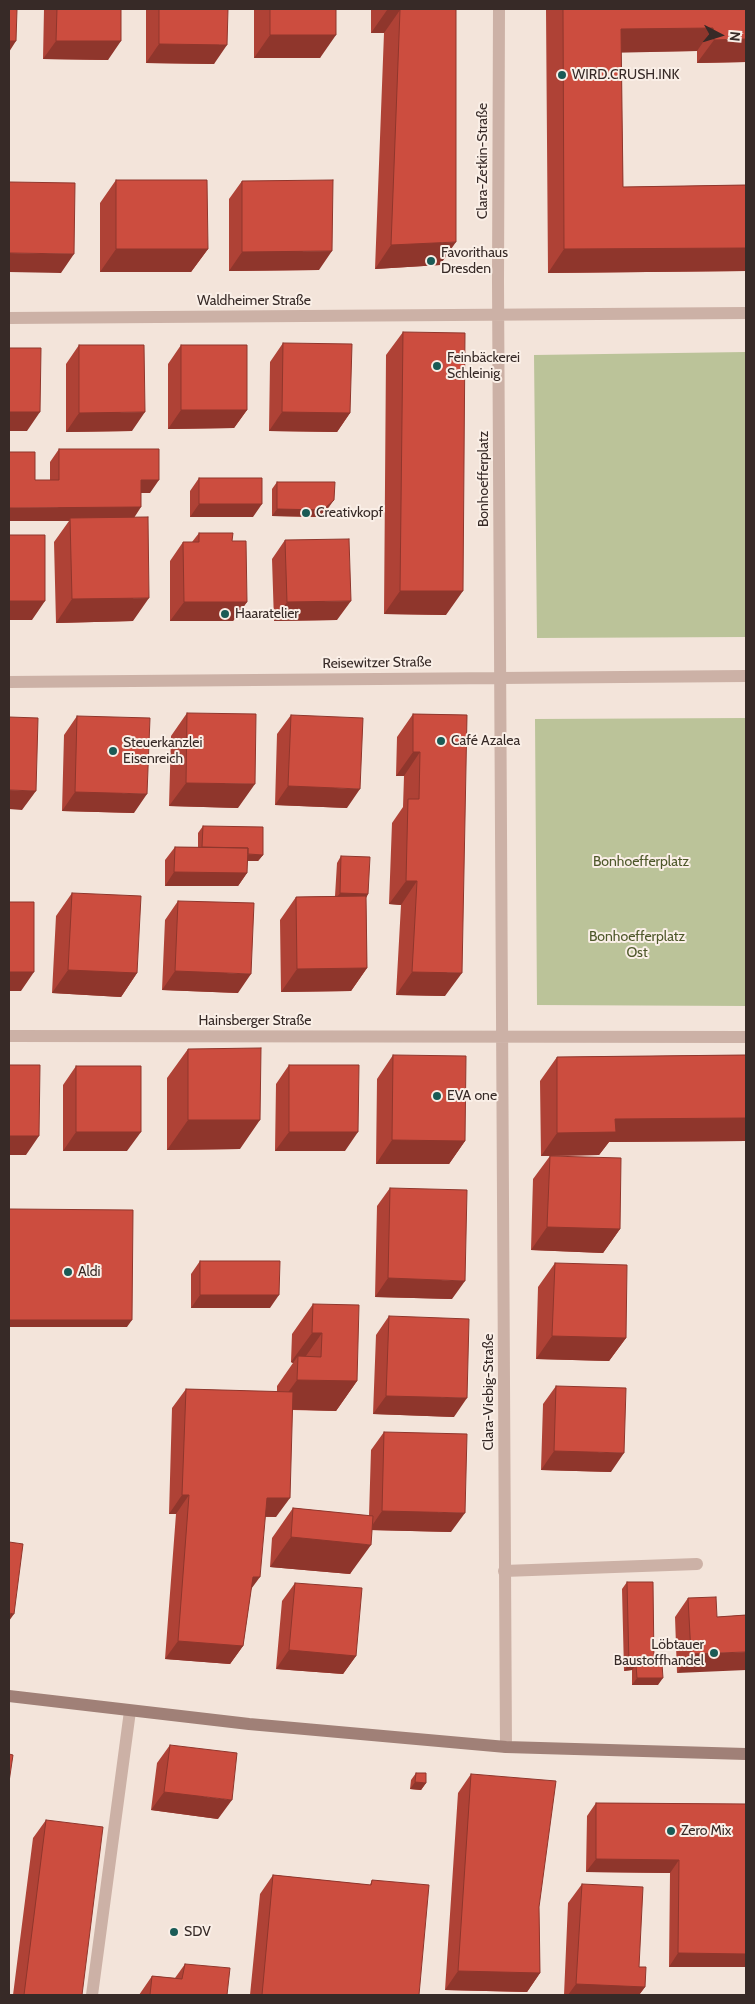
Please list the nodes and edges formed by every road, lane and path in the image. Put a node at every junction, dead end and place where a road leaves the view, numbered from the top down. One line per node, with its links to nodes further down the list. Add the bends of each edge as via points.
1 (499, 9): 3 (street, Clara-Zetkin-Straße)
2 (746, 312): 3 (street)
3 (498, 314): 4 (street, Waldheimer Straße); 6 (street, Bonhoefferplatz)
4 (9, 318)
5 (746, 676): 6 (street, Reisewitzer Straße)
6 (500, 677): 7 (street, Reisewitzer Straße); 9 (street, Bonhoefferplatz)
7 (9, 682)
8 (9, 1036): 9 (street, Hainsberger Straße)
9 (502, 1036): 10 (street); 12 (street, Clara-Viebig-Straße)
10 (746, 1037)
11 (697, 1564): 12 (street)
12 (504, 1571): 15 (street, Clara-Viebig-Straße)
13 (9, 1696): 14 (main road)
14 (130, 1711): 15 (main road); 17 (street)
15 (506, 1747): 16 (main road)
16 (746, 1754)
17 (92, 1995)

